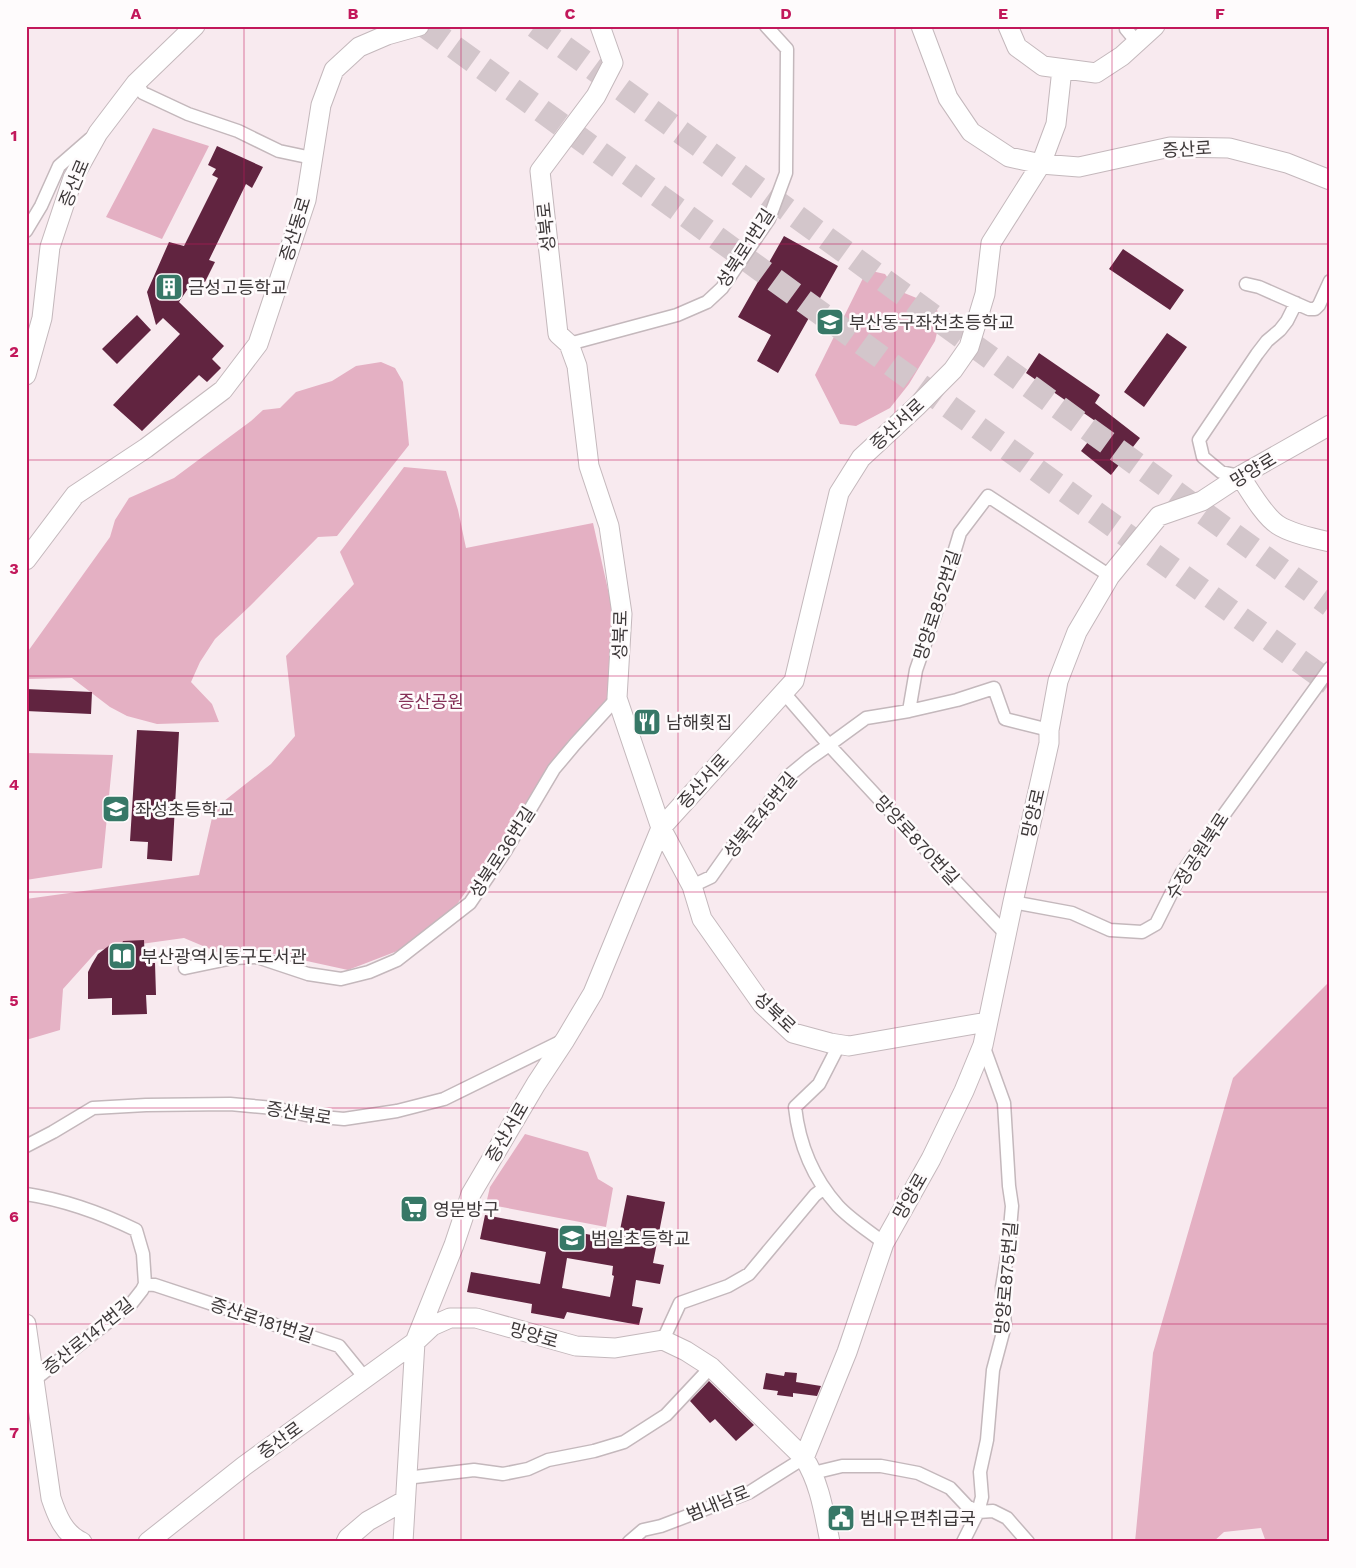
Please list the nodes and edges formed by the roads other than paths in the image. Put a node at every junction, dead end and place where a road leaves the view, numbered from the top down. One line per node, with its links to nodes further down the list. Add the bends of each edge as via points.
1 (195, 26): 12 (street, 증산로)
2 (419, 26): 14 (street, 증산동로, via 359,47 334,70 321,105)
3 (600, 26): 4 (street); 21 (street, 성북로, via 613,64 596,96 540,171 558,334)
4 (606, 26)
5 (766, 26): 21 (street, 성북로1번길, via 787,49 786,173 769,219 722,288 707,302 677,315)
6 (920, 26): 15 (street, 증산로, via 948,98 971,132 1010,157)
7 (1008, 26): 11 (street, via 1016,47 1043,66)
8 (1126, 26): 10 (street)
9 (1155, 26): 10 (street)
10 (1137, 42): 11 (street, via 1096,73)
11 (1062, 69): 15 (street, via 1056,124)
12 (136, 83): 13 (street, 증산로); 14 (street, via 143,93 188,114 238,131 278,151)
13 (98, 133): 17 (street, via 59,166); 22 (street, 증산로, via 73,178 50,247 42,318)
14 (312, 158): 26 (street, 증산동로, via 306,200 258,344 223,390 75,495)
15 (1042, 164): 16 (street, 증산로, via 1079,167 1170,147 1228,148 1287,163); 29 (street, 증산서로, via 991,243 985,294 968,347 953,370 861,458 838,493 794,681)
16 (1330, 180)
17 (26, 232)
18 (1330, 281): 20 (street, via 1315,310)
19 (1246, 284): 20 (street)
20 (1296, 303): 24 (street, via 1287,321 1257,354 1199,440 1203,457 1220,472)
21 (570, 344): 30 (street, 성북로, via 577,366 589,466 609,526 622,614)
22 (26, 375)
23 (1330, 425): 24 (street, 망양로)
24 (1240, 476): 25 (street, via 1278,525); 27 (street, 망양로, via 1202,501 1159,516)
25 (1330, 542)
26 (26, 560)
27 (1110, 576): 31 (street, 망양로852번길, via 988,496 960,533 916,670); 32 (street, 망양로, via 1077,632 1058,681)
28 (1330, 668): 36 (street, 수정공원북로, via 1181,874 1156,924 1142,932 1110,930 1072,913)
29 (784, 693): 33 (street); 34 (street, 증산서로)
30 (617, 698): 34 (street, 성북로); 38 (street, 성북로36번길, via 554,768 506,850 470,903 396,960 369,972 341,979 308,974 257,957 233,958)
31 (909, 711): 32 (street, via 994,688 1005,719); 33 (street, via 866,718)
32 (1049, 730): 36 (street, 망양로, via 1049,743)
33 (829, 745): 35 (street, 성북로45번길, via 786,778 711,877); 37 (street, 망양로870번길)
34 (661, 828): 35 (street, 성북로); 40 (street, 증산서로, via 593,993)
35 (692, 886): 41 (street, 성북로, via 702,919 762,1004 793,1033)
36 (1013, 902): 37 (street, 망양로)
37 (1006, 934): 39 (street, 망양로)
38 (184, 968)
39 (987, 1022): 41 (street, 성북로, via 849,1046); 42 (street, 망양로)
40 (566, 1040): 43 (street, 증산북로, via 444,1099 397,1111 344,1119 230,1104 94,1108); 50 (street, 증산서로, via 471,1194)
41 (839, 1044): 44 (street, via 819,1084 795,1107 803,1146)
42 (983, 1045): 46 (street, 망양로, via 931,1159); 57 (street, 망양로875번길, via 1004,1103 1012,1206 1002,1287 1005,1325 994,1370)
43 (26, 1146)
44 (824, 1188): 46 (street, via 839,1207); 49 (street, via 814,1195 748,1274 728,1286 680,1303)
45 (26, 1194): 47 (street, 증산로147번길, via 47,1197 108,1216 136,1230 143,1254)
46 (884, 1243): 54 (street, 망양로)
47 (145, 1284): 52 (street, 증산로181번길, via 339,1346); 53 (street, 증산로147번길, via 131,1304)
48 (26, 1324): 53 (street)
49 (663, 1340): 50 (street, 망양로, via 615,1348 576,1346 476,1318 450,1318 432,1326); 51 (street, via 686,1350)
50 (415, 1342): 52 (street, 증산로); 55 (street)
51 (711, 1367): 54 (street); 55 (street, via 666,1415 624,1442 503,1474 474,1470)
52 (365, 1378): 59 (street, 증산로, via 244,1466)
53 (30, 1381): 58 (street, via 51,1498 59,1521)
54 (808, 1466): 57 (street, 범내남로, via 881,1466 918,1473 950,1488); 62 (street, 범내남로, via 750,1492 643,1530); 63 (street, via 824,1512)
55 (406, 1478): 56 (street)
56 (404, 1501): 60 (street, via 368,1521); 61 (street)
57 (978, 1512): 64 (street, 망양로875번길); 65 (street, via 993,1511 1008,1518)
58 (78, 1541)
59 (148, 1542)
60 (346, 1542)
61 (402, 1542)
62 (630, 1542)
63 (830, 1542)
64 (963, 1542)
65 (1028, 1542)

